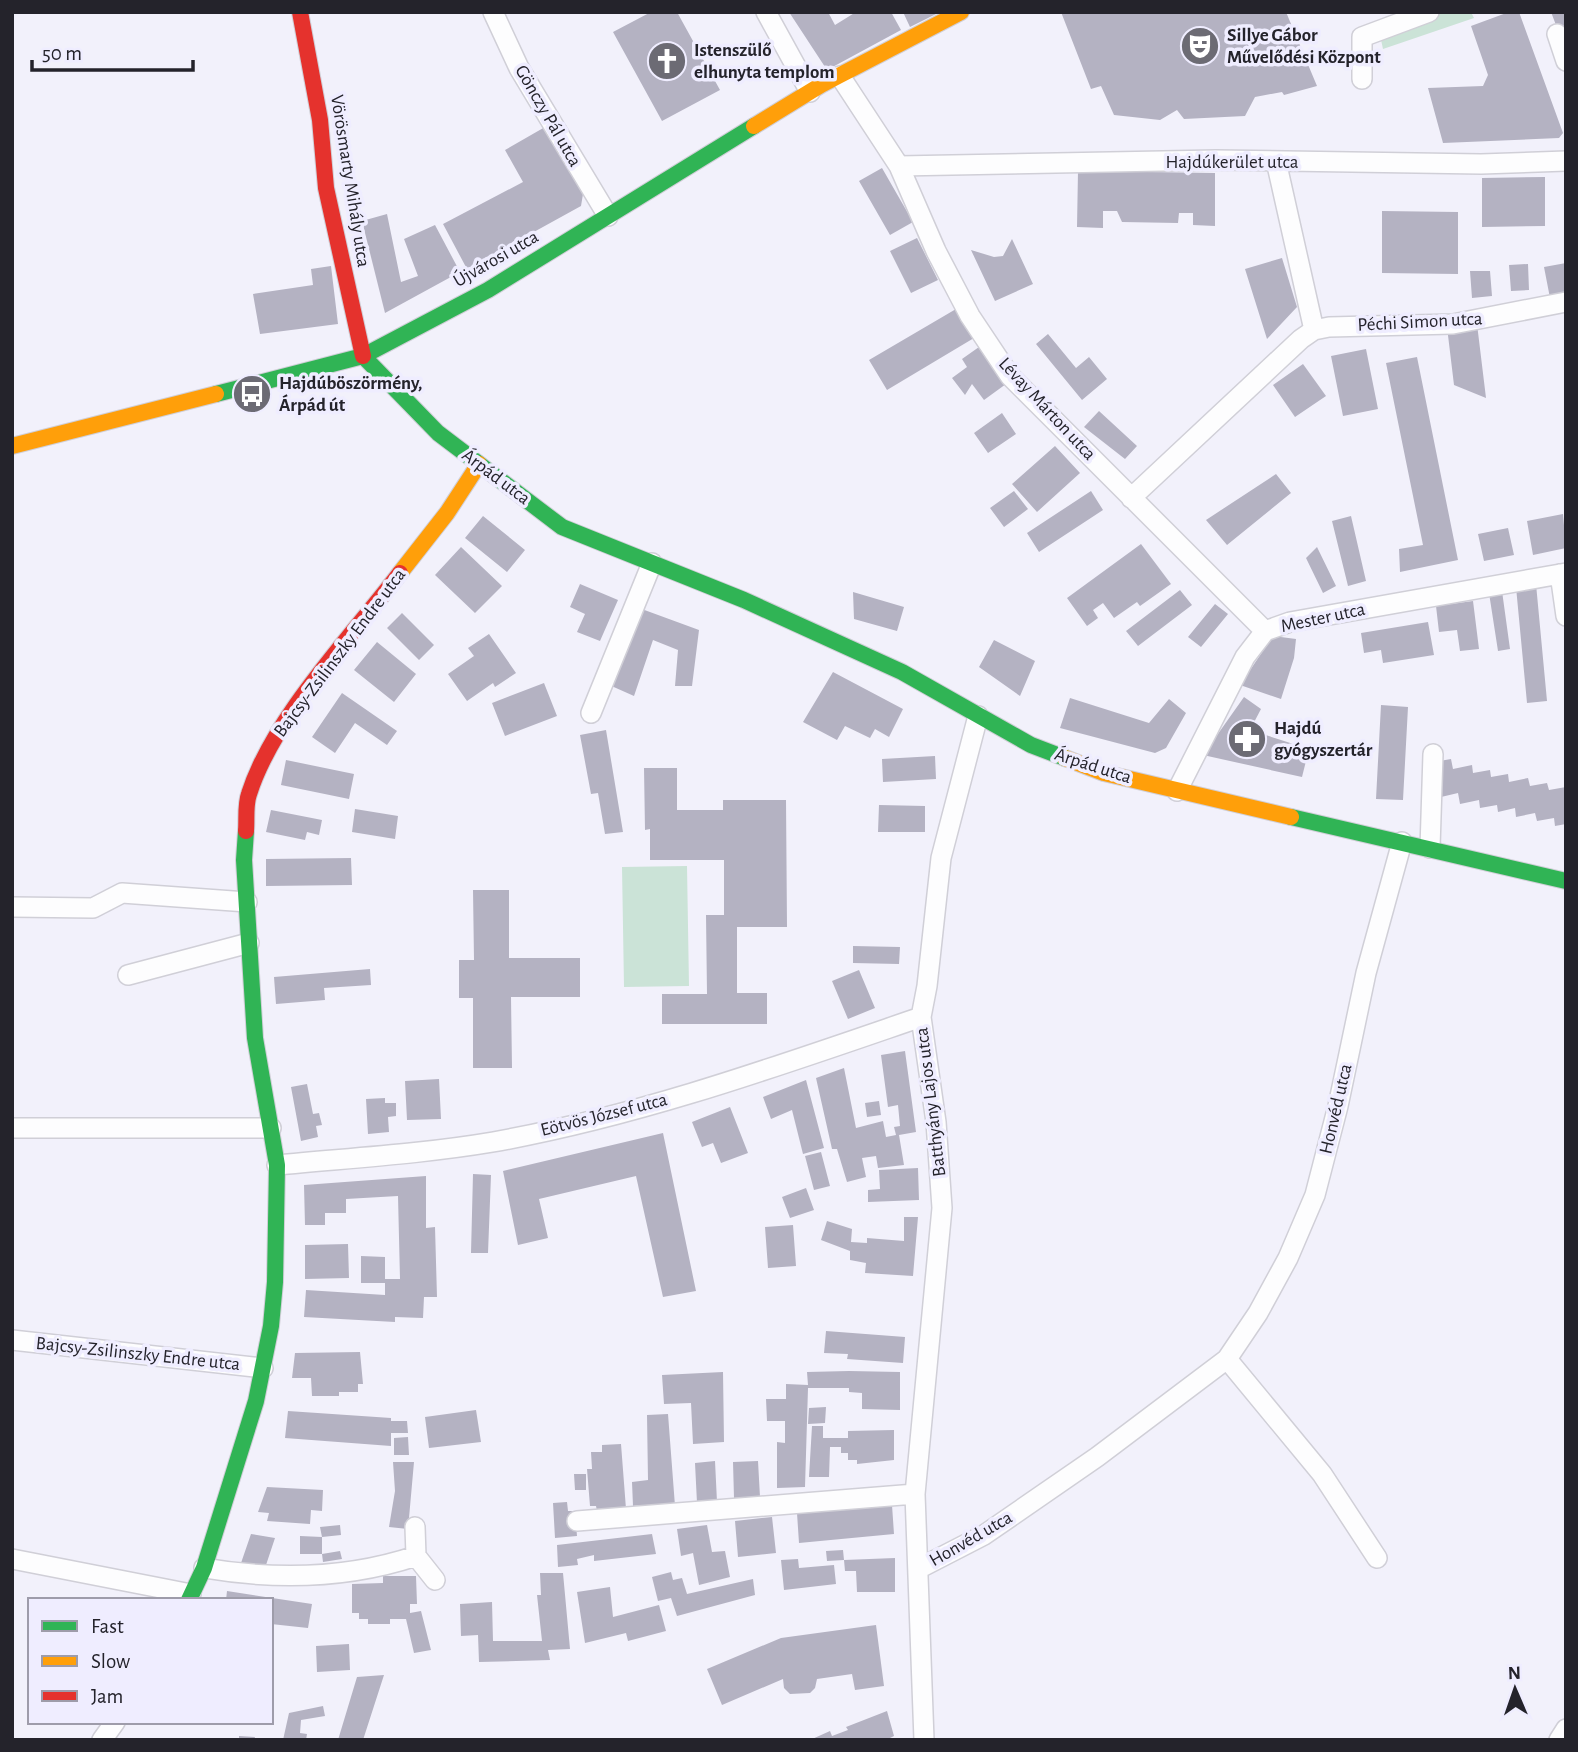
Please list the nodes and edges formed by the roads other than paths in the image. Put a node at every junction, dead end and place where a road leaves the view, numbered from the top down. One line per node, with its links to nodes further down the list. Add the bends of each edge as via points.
1 (300, 12): 17 (street, Vörösmarty Mihály utca, via 320,120 326,188)
2 (494, 12): 14 (street, Gönczy Pál utca, via 519,68)
3 (766, 12): 10 (street)
4 (961, 12): 8 (street, Újvárosi utca)
5 (1429, 12): 9 (street, via 1362,37)
6 (1556, 34): 7 (street)
7 (1566, 61)
8 (839, 76): 10 (street, Újvárosi utca); 13 (street, Lévay Márton utca)
9 (1362, 79)
10 (810, 92): 14 (street, Újvárosi utca)
11 (1276, 161): 12 (street, Hajdúkerület utca); 13 (street, Hajdúkerület utca); 16 (street)
12 (1566, 161)
13 (899, 166): 20 (street, Lévay Márton utca, via 964,305 1010,376)
14 (608, 216): 17 (street, Újvárosi utca, via 488,290)
15 (1566, 302): 16 (street, Péchi Simon utca, via 1453,324)
16 (1314, 330): 20 (street)
17 (363, 356): 18 (street, Újvárosi utca); 19 (street, Árpád utca, via 438,433)
18 (12, 446)
19 (480, 464): 21 (street, Árpád utca, via 562,527); 32 (street, Bajcsy-Zsilinszky Endre utca, via 294,709 265,755 248,796)
20 (1131, 498): 24 (street, Lévay Márton utca)
21 (652, 563): 25 (street); 26 (street, Árpád utca, via 902,672)
22 (1563, 574): 23 (street, Mester utca); 24 (street, Mester utca, via 1290,622)
23 (1566, 616)
24 (1265, 631): 28 (street, Mester utca, via 1245,657)
25 (591, 713)
26 (978, 716): 28 (street, Árpád utca, via 1031,746 1104,773); 36 (street, Batthyány Lajos utca, via 941,858)
27 (1433, 754): 30 (street)
28 (1177, 791): 29 (street, Árpád utca)
29 (1402, 842): 30 (street, Árpád utca); 41 (street, Honvéd utca, via 1366,973 1315,1195 1288,1258)
30 (1430, 848): 31 (street, Árpád utca)
31 (1566, 881)
32 (247, 902): 33 (street, via 122,893 93,908); 34 (street, Bajcsy-Zsilinszky Endre utca)
33 (12, 907)
34 (249, 943): 35 (street); 38 (street, Bajcsy-Zsilinszky Endre utca, via 255,1038)
35 (128, 975)
36 (921, 1017): 39 (street, Eötvös József utca, via 684,1095 582,1122 483,1143); 43 (street, Batthyány Lajos utca, via 942,1208)
37 (12, 1128): 38 (street)
38 (271, 1128): 39 (street, Bajcsy-Zsilinszky Endre utca)
39 (277, 1165): 42 (street, Bajcsy-Zsilinszky Endre utca, via 275,1282)
40 (12, 1340): 42 (street, Bajcsy-Zsilinszky Endre utca)
41 (1227, 1359): 47 (street, via 1322,1474); 50 (street, Honvéd utca, via 984,1535)
42 (263, 1368): 49 (street, Bajcsy-Zsilinszky Endre utca)
43 (915, 1494): 44 (street); 50 (street, Batthyány Lajos utca)
44 (577, 1521)
45 (415, 1527): 46 (street)
46 (416, 1556): 49 (street, via 307,1577 255,1577); 51 (street)
47 (1377, 1558)
48 (12, 1559): 52 (street, Bajcsy-Zsilinszky Endre utca)
49 (204, 1568): 52 (street, Bajcsy-Zsilinszky Endre utca)
50 (918, 1569): 56 (street, Batthyány Lajos utca)
51 (435, 1580)
52 (190, 1597)
53 (114, 1724): 55 (street)
54 (1566, 1729): 57 (street)
55 (102, 1740)
56 (924, 1740)
57 (1559, 1740)

